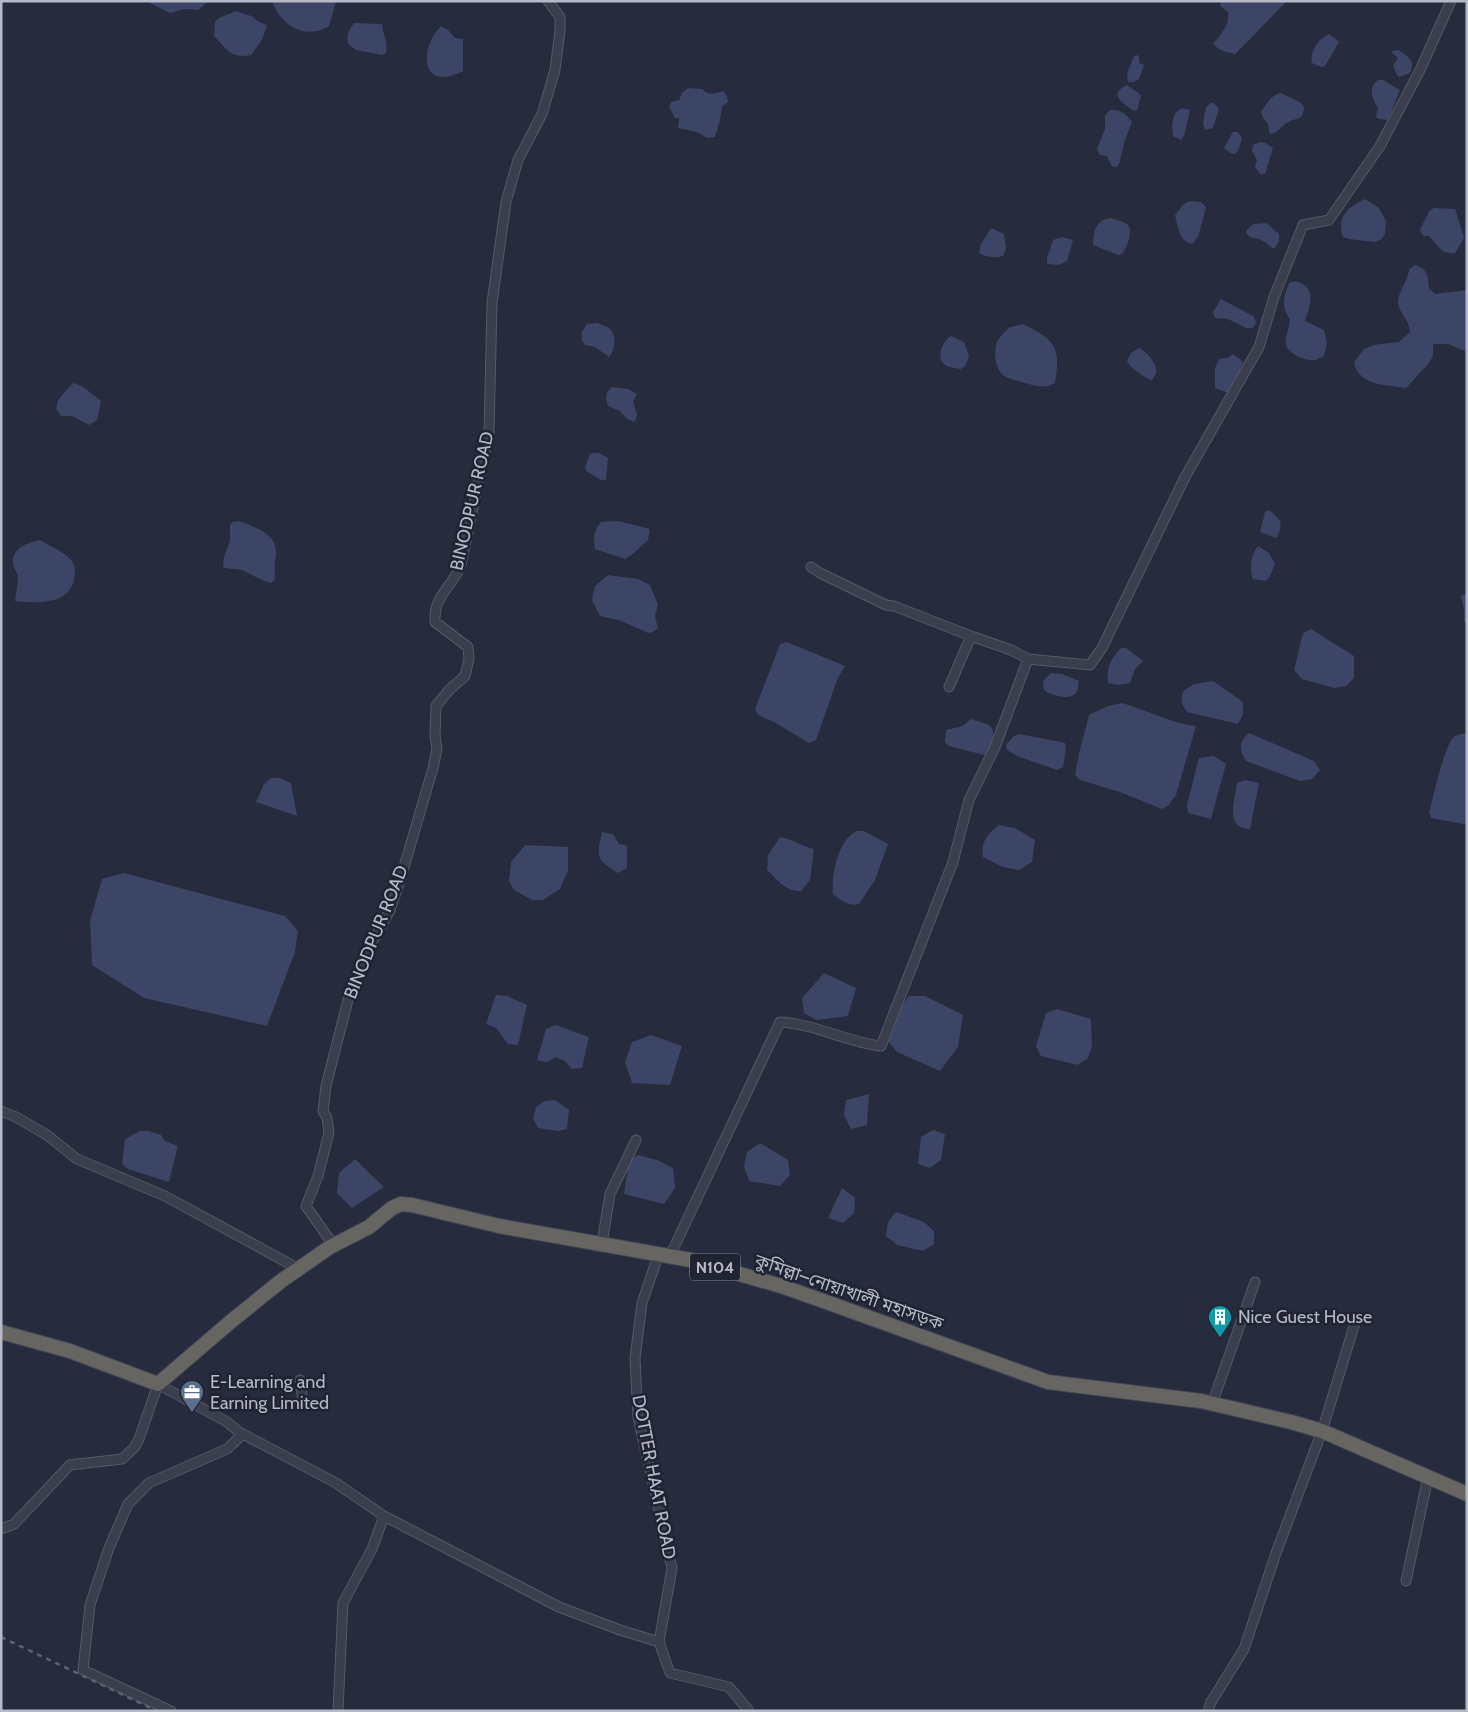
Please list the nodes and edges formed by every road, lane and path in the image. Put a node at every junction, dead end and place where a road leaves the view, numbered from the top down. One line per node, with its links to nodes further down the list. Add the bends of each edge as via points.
1 (548, 1): 10 (street, BINODPUR ROAD, via 560,17 555,70 542,114 518,160 506,202 492,303 489,432 461,565 457,576 438,600 434,614 435,622 468,647 469,660 465,676 436,706 437,749 433,768 390,910 363,959 349,996 326,1086 322,1111 327,1118 329,1133 306,1206)
2 (1451, 1): 5 (street, via 1420,70 1380,146 1329,220 1303,225 1258,347 1185,477 1102,648 1090,665)
3 (811, 567): 4 (street, via 886,605)
4 (971, 636): 5 (street); 6 (street)
5 (1028, 659): 11 (street, DOTTER HAAT ROAD, via 995,747 969,800 953,862 882,1046 780,1022)
6 (950, 687)
7 (1, 1111): 12 (street, via 47,1135 77,1159 165,1196)
8 (636, 1140): 9 (street, via 610,1194)
9 (602, 1244): 10 (highway, কুমিল্লা–নোয়াখালী মহাসড়ক / N104, via 401,1204); 11 (highway, কুমিল্লা–নোয়াখালী মহাসড়ক / N104)
10 (334, 1246): 12 (highway, কুমিল্লা–নোয়াখালী মহাসড়ক / N104)
11 (664, 1255): 19 (highway, কুমিল্লা–নোয়াখালী মহাসড়ক / N104, via 781,1286 1048,1382); 27 (street, DOTTER HAAT ROAD, via 642,1303 635,1358 638,1417 672,1568)
12 (299, 1269): 17 (highway, কুমিল্লা–নোয়াখালী মহাসড়ক / N104)
13 (1255, 1282): 19 (street)
14 (1355, 1323): 20 (street)
15 (1, 1332): 17 (highway, via 70,1351)
16 (300, 1380): 18 (street)
17 (158, 1384): 21 (street); 25 (street, via 134,1448 122,1459 70,1465 14,1524)
18 (303, 1401)
19 (1212, 1404): 20 (highway, কুমিল্লা–নোয়াখালী মহাসড়ক / N104)
20 (1322, 1431): 22 (highway, কুমিল্লা–নোয়াখালী মহাসড়ক / N104); 31 (street, via 1244,1650)
21 (241, 1433): 24 (street, via 336,1483); 28 (street, via 227,1449 149,1483 128,1504 90,1605 83,1670)
22 (1428, 1477): 23 (highway, কুমিল্লা–নোয়াখালী মহাসড়ক / N104); 26 (street)
23 (1467, 1494)
24 (384, 1516): 27 (street, via 558,1606); 29 (street, via 372,1549 343,1603)
25 (1, 1530)
26 (1406, 1581)
27 (659, 1642): 30 (street, via 670,1673 729,1687)
28 (171, 1711)
29 (338, 1711)
30 (749, 1711)
31 (1208, 1711)

